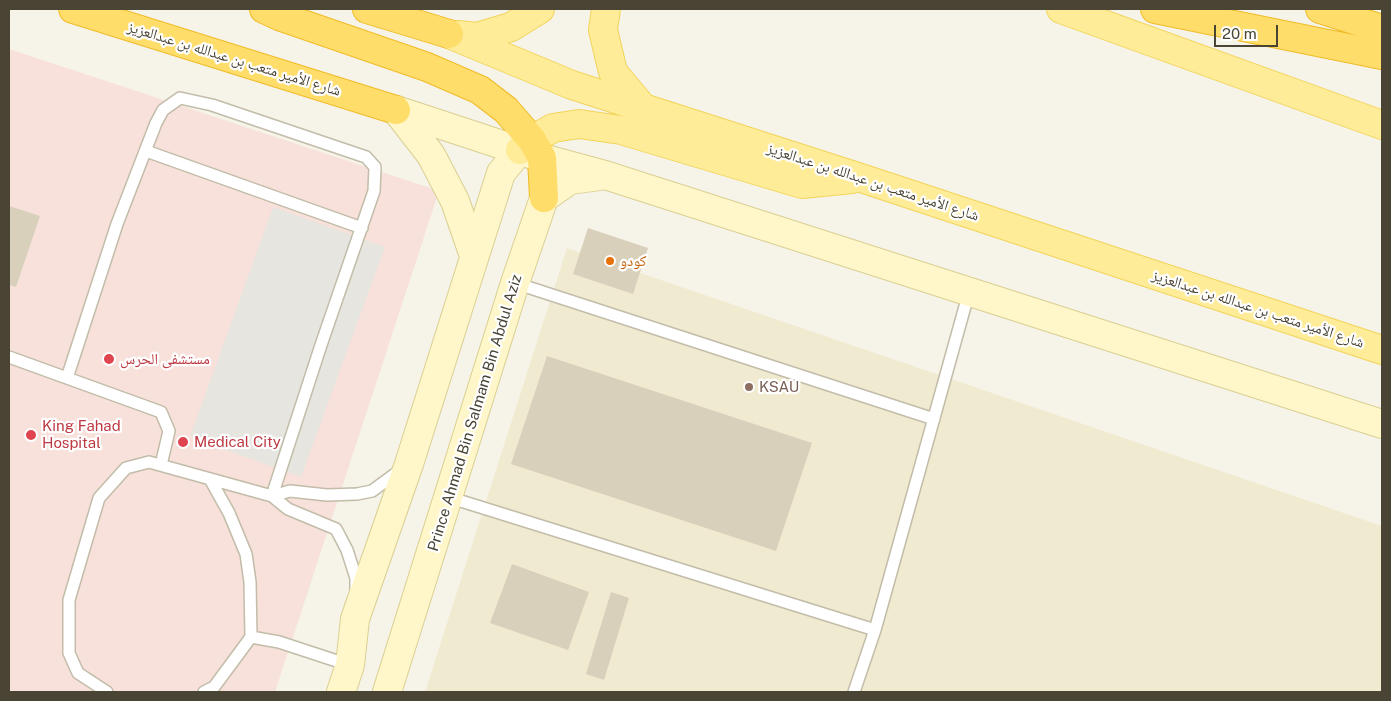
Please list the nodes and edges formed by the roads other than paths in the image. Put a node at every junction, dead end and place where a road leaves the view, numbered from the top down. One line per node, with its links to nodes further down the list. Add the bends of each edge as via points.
1 (73, 9): 13 (highway, شارع الأمير متعب بن عبدالله بن عبدالعزيز)
2 (264, 9): 15 (highway, via 427,67 480,90 506,110)
3 (367, 9): 10 (highway, شارع الأمير متعب بن عبدالله بن عبدالعزيز)
4 (540, 9): 10 (main road, via 511,27 477,37)
5 (606, 9): 12 (main road, via 603,30 613,72)
6 (1061, 9): 14 (main road)
7 (1155, 9): 11 (highway)
8 (1320, 9): 9 (highway)
9 (1382, 30)
10 (449, 34): 12 (main road, شارع الأمير متعب بن عبدالله بن عبدالعزيز, via 572,85)
11 (1382, 55)
12 (644, 108): 18 (main road, شارع الأمير متعب بن عبدالله بن عبدالعزيز)
13 (396, 110): 15 (main road); 21 (main road, via 432,155 455,201)
14 (1382, 124)
15 (531, 149): 17 (main road); 18 (main road, via 553,128 579,124 621,130 802,184); 19 (highway); 21 (main road, via 500,173)
16 (146, 151): 20 (lane); 20 (lane, via 163,110 180,98 212,105 366,157 375,167 374,191); 26 (lane, via 117,224)
17 (605, 175): 19 (main road, via 570,180); 23 (main road)
18 (861, 178): 24 (main road, شارع الأمير متعب بن عبدالله بن عبدالعزيز)
19 (544, 198): 22 (main road, Prince Ahmad Bin Salmam Bin Abdul Aziz)
20 (362, 228): 32 (lane)
21 (474, 256): 29 (main road)
22 (515, 283): 27 (lane); 33 (main road, Prince Ahmad Bin Salmam Bin Abdul Aziz)
23 (969, 292): 27 (lane); 28 (main road)
24 (1382, 350)
25 (9, 356): 26 (lane)
26 (67, 378): 30 (lane, via 161,412 169,432)
27 (934, 419): 35 (lane)
28 (1382, 424)
29 (409, 464): 32 (lane, via 372,491 327,495 290,491); 34 (main road)
30 (161, 465): 31 (lane); 38 (lane, via 149,462 126,468 99,498 69,600 69,653 78,673)
31 (210, 479): 32 (lane); 36 (lane, via 246,554)
32 (272, 496): 34 (lane, via 288,509 336,529 348,550 356,578)
33 (448, 497): 35 (lane); 41 (main road, Prince Ahmad Bin Salmam Bin Abdul Aziz)
34 (356, 620): 37 (main road)
35 (875, 630): 42 (lane)
36 (251, 637): 37 (lane, via 279,642); 39 (lane, via 214,687)
37 (350, 665): 40 (main road)
38 (107, 692)
39 (204, 692)
40 (341, 692)
41 (387, 692)
42 (854, 692)

